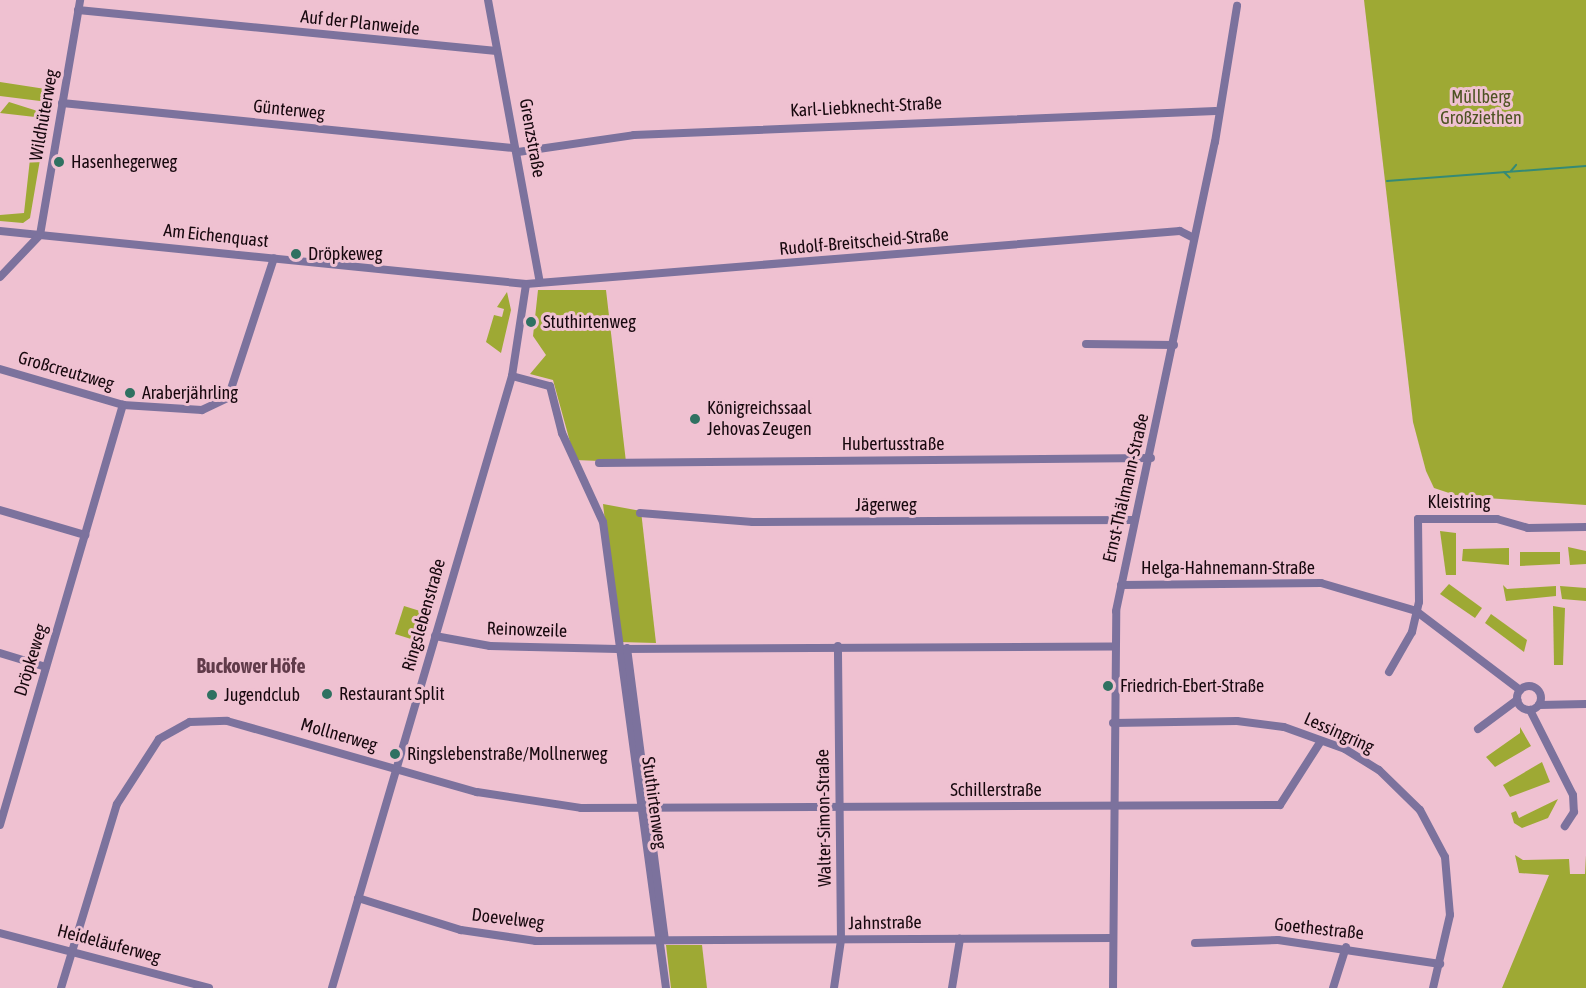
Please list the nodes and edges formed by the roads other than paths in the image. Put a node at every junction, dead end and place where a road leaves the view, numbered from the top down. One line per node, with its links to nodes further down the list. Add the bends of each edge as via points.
1 (80, 0): 4 (street, Wildhüterweg)
2 (488, 0): 8 (street, Grenzstraße)
3 (1237, 6): 7 (street, Ernst-Thälmann-Straße)
4 (78, 10): 5 (street, Auf der Planweide); 6 (street, Wildhüterweg)
5 (494, 51)
6 (62, 103): 8 (street, Günterweg); 10 (street, Wildhüterweg)
7 (1216, 111): 8 (street, Karl-Liebknecht-Straße, via 634,135); 11 (street, Ernst-Thälmann-Straße, via 1215,142)
8 (515, 150): 14 (street, Grenzstraße)
9 (0, 231): 10 (street, Am Eichenquast)
10 (40, 235): 12 (street, Am Eichenquast); 13 (street)
11 (1192, 237): 14 (street, Rudolf-Breitscheid-Straße, via 1180,231); 17 (street, Ernst-Thälmann-Straße)
12 (274, 258): 15 (street, Am Eichenquast); 20 (street, via 228,398 202,410)
13 (0, 277)
14 (538, 282): 15 (street, Am Eichenquast)
15 (526, 284): 19 (street, Ringslebenstraße)
16 (1086, 344): 17 (street)
17 (1173, 345): 21 (street, Ernst-Thälmann-Straße)
18 (0, 369): 20 (street, Großcreutzweg)
19 (512, 376): 30 (street, Ringslebenstraße); 33 (street, Stuthirtenweg, via 544,381 555,395 562,433 603,522)
20 (123, 405): 27 (street, Dröpkeweg)
21 (1151, 458): 22 (street, Hubertusstraße); 25 (street, Ernst-Thälmann-Straße)
22 (599, 463)
23 (0, 510): 27 (street)
24 (640, 513): 25 (street, Jägerweg, via 753,522)
25 (1133, 520): 28 (street, Ernst-Thälmann-Straße)
26 (1586, 527): 29 (street, Kleistring, via 1528,528 1497,519 1418,519)
27 (85, 535): 35 (street, Dröpkeweg)
28 (1121, 585): 29 (street, Helga-Hahnemann-Straße, via 1321,584); 32 (street, Ernst-Thälmann-Straße)
29 (1416, 611): 36 (street, Kleistring, via 1403,655); 37 (street, Helga-Hahnemann-Straße)
30 (435, 636): 33 (street, Reinowzeile, via 490,646); 45 (street, Ringslebenstraße)
31 (838, 646): 32 (street); 33 (street); 48 (street, Walter-Simon-Straße)
32 (1113, 646): 42 (street, Ernst-Thälmann-Straße)
33 (622, 649): 49 (street, Stuthirtenweg)
34 (0, 653): 35 (street)
35 (46, 667): 46 (street, Dröpkeweg)
36 (1389, 672)
37 (1520, 690): 38 (street); 40 (street, Helga-Hahnemann-Straße, via 1536,688)
38 (1517, 700): 41 (street); 43 (street)
39 (1586, 704): 40 (street)
40 (1539, 705): 41 (street)
41 (1530, 710): 51 (street, via 1573,795 1574,812)
42 (1113, 723): 44 (street, Lessingring, via 1237,721 1284,727); 47 (street, Ernst-Thälmann-Straße)
43 (1478, 729)
44 (1321, 741): 47 (street, Schillerstraße, via 1280,805); 61 (street, Lessingring, via 1379,770 1431,826 1445,857 1450,888 1448,936)
45 (396, 769): 49 (street, Mollnerweg, via 518,801); 52 (street, Ringslebenstraße); 60 (street, Mollnerweg, via 227,721 175,727 145,757 117,804)
46 (4, 796): 50 (street, Dröpkeweg)
47 (1114, 806): 48 (street, Schillerstraße); 54 (street, Ernst-Thälmann-Straße)
48 (840, 807): 49 (street, Schillerstraße); 57 (street, Walter-Simon-Straße)
49 (641, 808): 56 (street, Stuthirtenweg)
50 (0, 825)
51 (1565, 826)
52 (358, 898): 56 (street, Doevelweg, via 491,937); 64 (street, Ringslebenstraße)
53 (0, 933): 60 (street, Heideläuferweg)
54 (1113, 938): 55 (street, Jahnstraße); 68 (street, Ernst-Thälmann-Straße)
55 (960, 939): 57 (street, Jahnstraße); 67 (street)
56 (661, 940): 57 (street, Jahnstraße); 65 (street, Stuthirtenweg)
57 (841, 940): 66 (street, Walter-Simon-Straße)
58 (1195, 943): 59 (street, Goethestraße, via 1278,940)
59 (1346, 947): 61 (street, Goethestraße); 69 (street)
60 (72, 951): 62 (street, Mollnerweg); 63 (street, Heideläuferweg)
61 (1440, 964): 70 (street, Lessingring)
62 (61, 988)
63 (209, 988)
64 (332, 988)
65 (666, 988)
66 (834, 988)
67 (952, 988)
68 (1113, 988)
69 (1333, 988)
70 (1432, 988)

